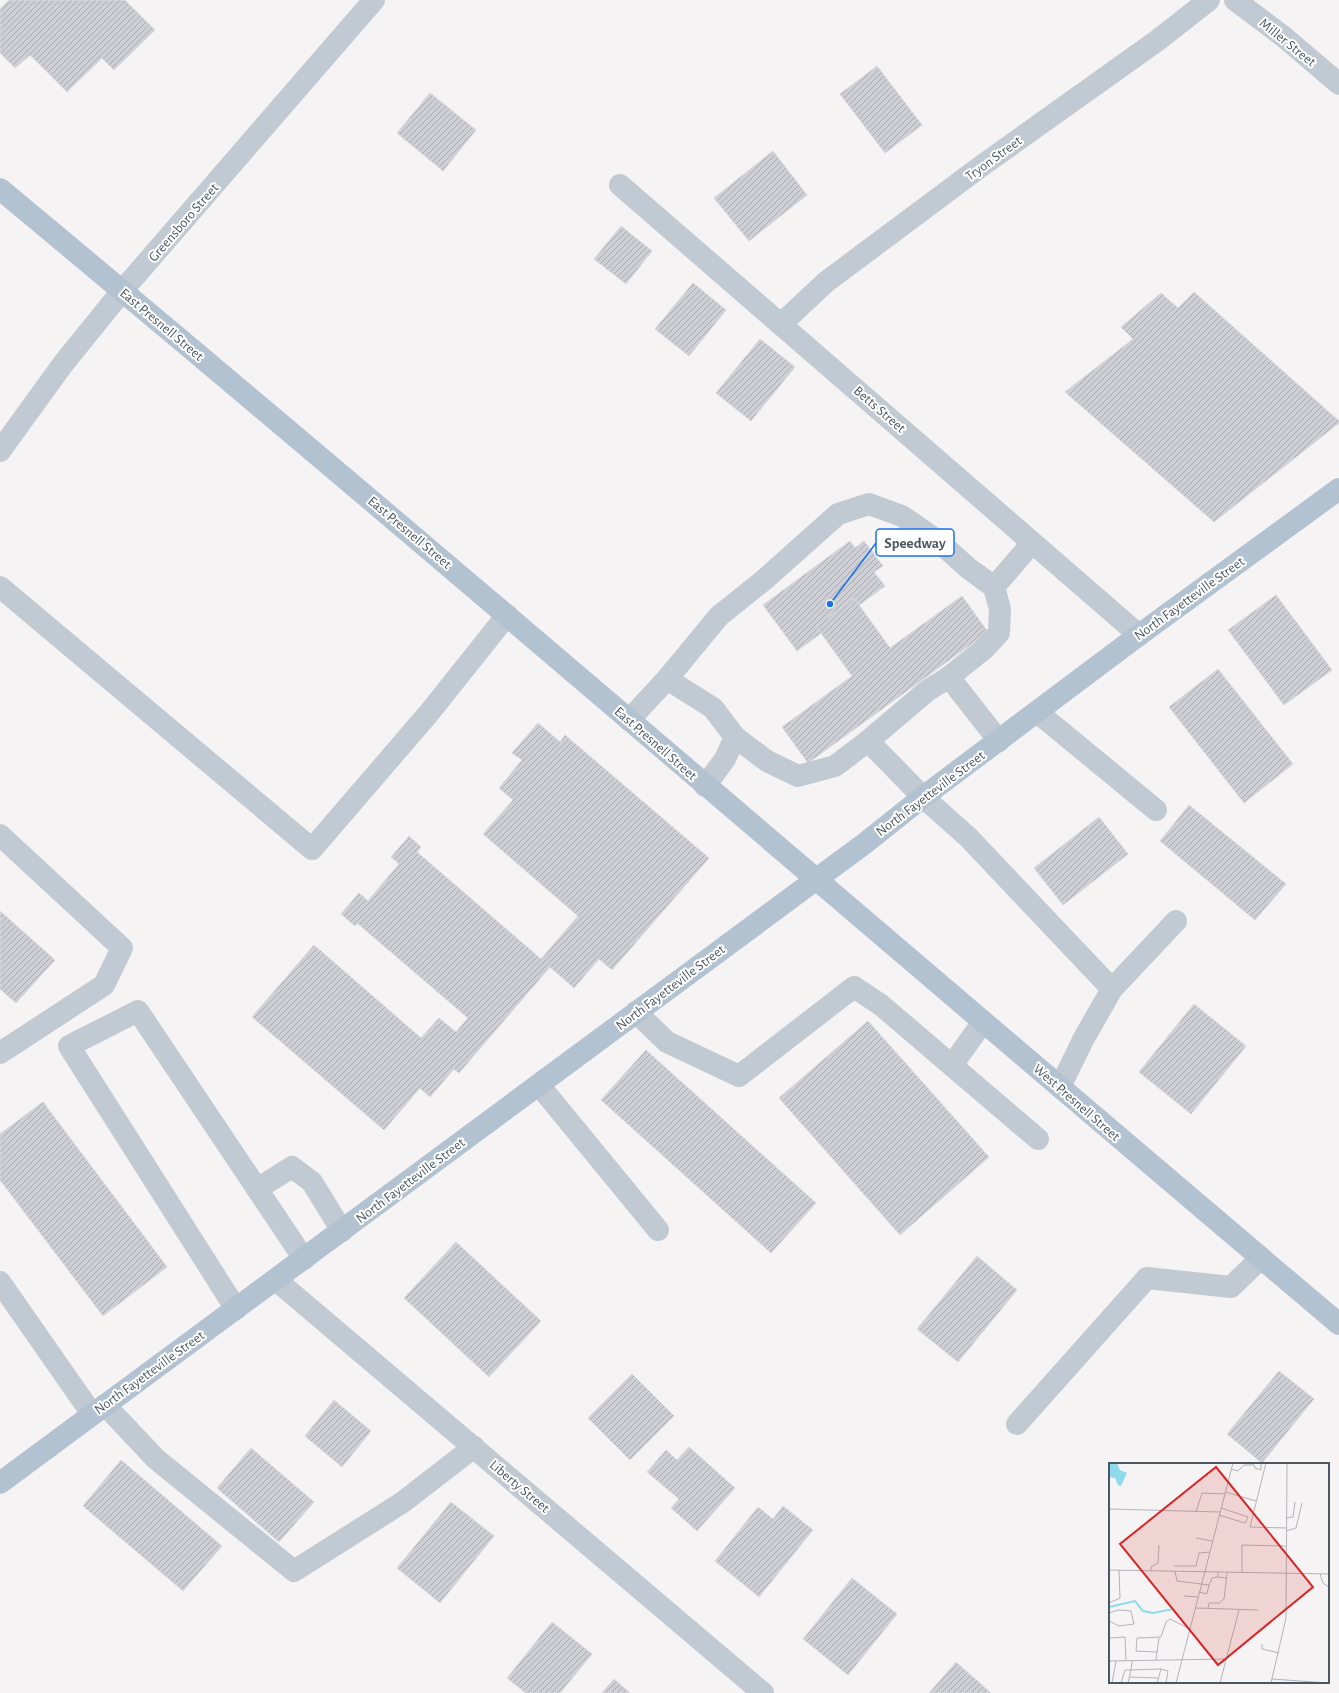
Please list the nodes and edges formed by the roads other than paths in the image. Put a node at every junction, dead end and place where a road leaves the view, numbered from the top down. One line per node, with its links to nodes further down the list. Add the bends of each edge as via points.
1 (374, 0): 7 (street, Greensboro Street)
2 (1209, 0): 8 (street, Tryon Street, via 826,282)
3 (1235, 0): 4 (street, Miller Street, via 1284,37)
4 (1339, 84)
5 (620, 185): 8 (street, Betts Street)
6 (0, 189): 7 (main road, East Presnell Street)
7 (122, 291): 9 (street, Greensboro Street, via 63,364); 14 (main road, East Presnell Street)
8 (782, 323): 11 (street, Betts Street)
9 (0, 451)
10 (1338, 493): 15 (main road, North Fayetteville Street)
11 (1032, 543): 13 (street); 15 (street, Betts Street)
12 (0, 586): 14 (street, via 312,849 429,713)
13 (994, 587): 16 (street, via 1000,609 999,633 984,649); 17 (street, via 938,541 902,516 869,504 838,514 719,616)
14 (507, 615): 19 (main road, East Presnell Street)
15 (1139, 635): 18 (main road, North Fayetteville Street)
16 (948, 676): 21 (street); 22 (street)
17 (667, 678): 19 (street); 20 (street, via 713,708)
18 (1036, 712): 22 (main road, North Fayetteville Street); 25 (street)
19 (629, 720): 23 (main road, East Presnell Street)
20 (735, 737): 21 (street, via 767,761 798,776 835,766); 23 (street, via 725,759)
21 (868, 741): 24 (street)
22 (999, 741): 24 (main road, North Fayetteville Street)
23 (705, 786): 27 (main road, East Presnell Street)
24 (923, 797): 27 (main road, North Fayetteville Street); 29 (street, via 968,837)
25 (1156, 810)
26 (0, 835): 32 (street, via 122,948 104,985)
27 (816, 878): 30 (main road, North Fayetteville Street); 31 (main road, West Presnell Street)
28 (1176, 922): 29 (street)
29 (1112, 989): 35 (street)
30 (636, 1012): 33 (street, via 667,1042 739,1076 854,987); 34 (main road, North Fayetteville Street)
31 (983, 1022): 33 (street); 35 (main road, West Presnell Street)
32 (0, 1053)
33 (952, 1065): 36 (street)
34 (539, 1085): 38 (street); 39 (main road, North Fayetteville Street)
35 (1060, 1087): 40 (main road, West Presnell Street)
36 (1038, 1139)
37 (257, 1188): 39 (street, via 292,1167 312,1182); 41 (street); 44 (street, via 138,1011 68,1046)
38 (658, 1230)
39 (342, 1231): 41 (main road, North Fayetteville Street)
40 (1261, 1258): 45 (main road, West Presnell Street); 47 (street, via 1231,1287 1147,1278)
41 (304, 1259): 42 (main road, North Fayetteville Street)
42 (276, 1280): 44 (main road, North Fayetteville Street); 48 (street, Liberty Street)
43 (0, 1282): 46 (street)
44 (236, 1309): 46 (main road, North Fayetteville Street)
45 (1339, 1324)
46 (98, 1409): 48 (street, via 294,1571 403,1502); 49 (main road, North Fayetteville Street)
47 (1017, 1424)
48 (474, 1447): 50 (street, Liberty Street)
49 (0, 1483)
50 (763, 1693)

